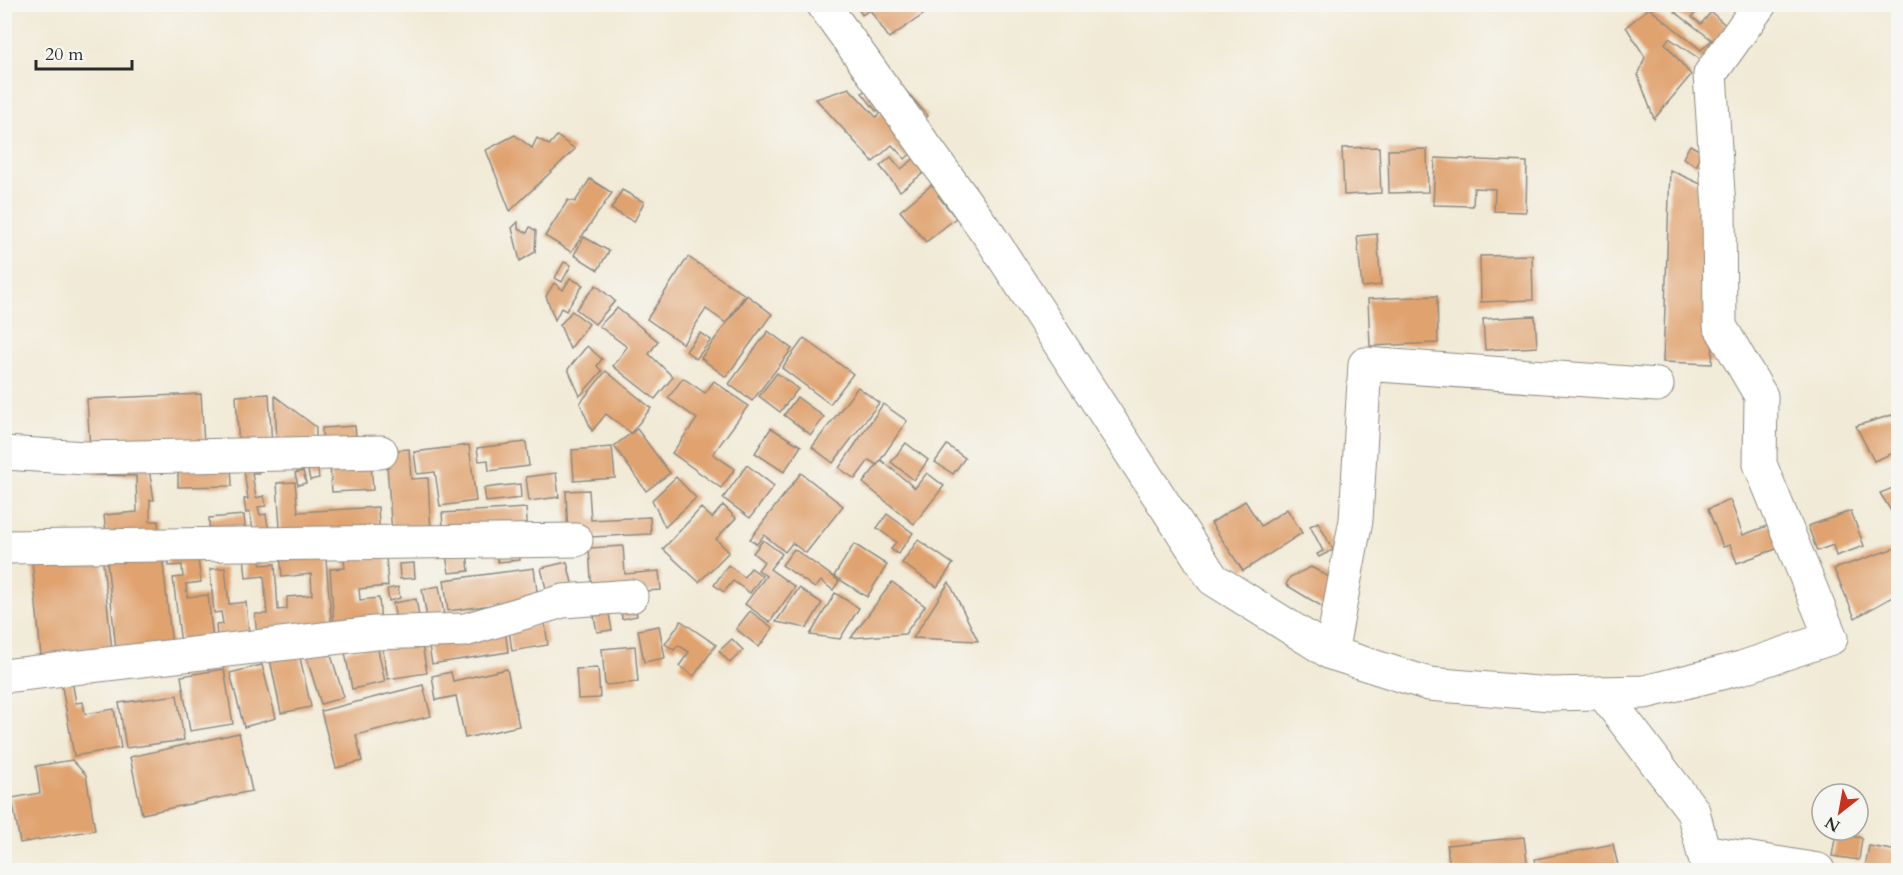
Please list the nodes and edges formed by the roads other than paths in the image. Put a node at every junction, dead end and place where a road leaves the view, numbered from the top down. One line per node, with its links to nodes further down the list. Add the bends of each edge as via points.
1 (823, 4): 9 (street, via 991,238 1213,579)
2 (1760, 4): 11 (street, via 1710,74 1719,208 1720,326 1761,396 1760,464 1831,638 1741,668 1656,690)
3 (1657, 385): 9 (street, via 1365,364 1356,520)
4 (381, 452): 5 (street, via 86,459)
5 (4, 453)
6 (576, 540): 7 (street)
7 (4, 547)
8 (631, 596): 10 (street, via 563,601 465,630 375,633)
9 (1331, 653): 11 (street, via 1429,684 1550,694)
10 (4, 676)
11 (1603, 693): 12 (street, via 1693,811)
12 (1706, 861): 13 (street)
13 (1818, 870)

